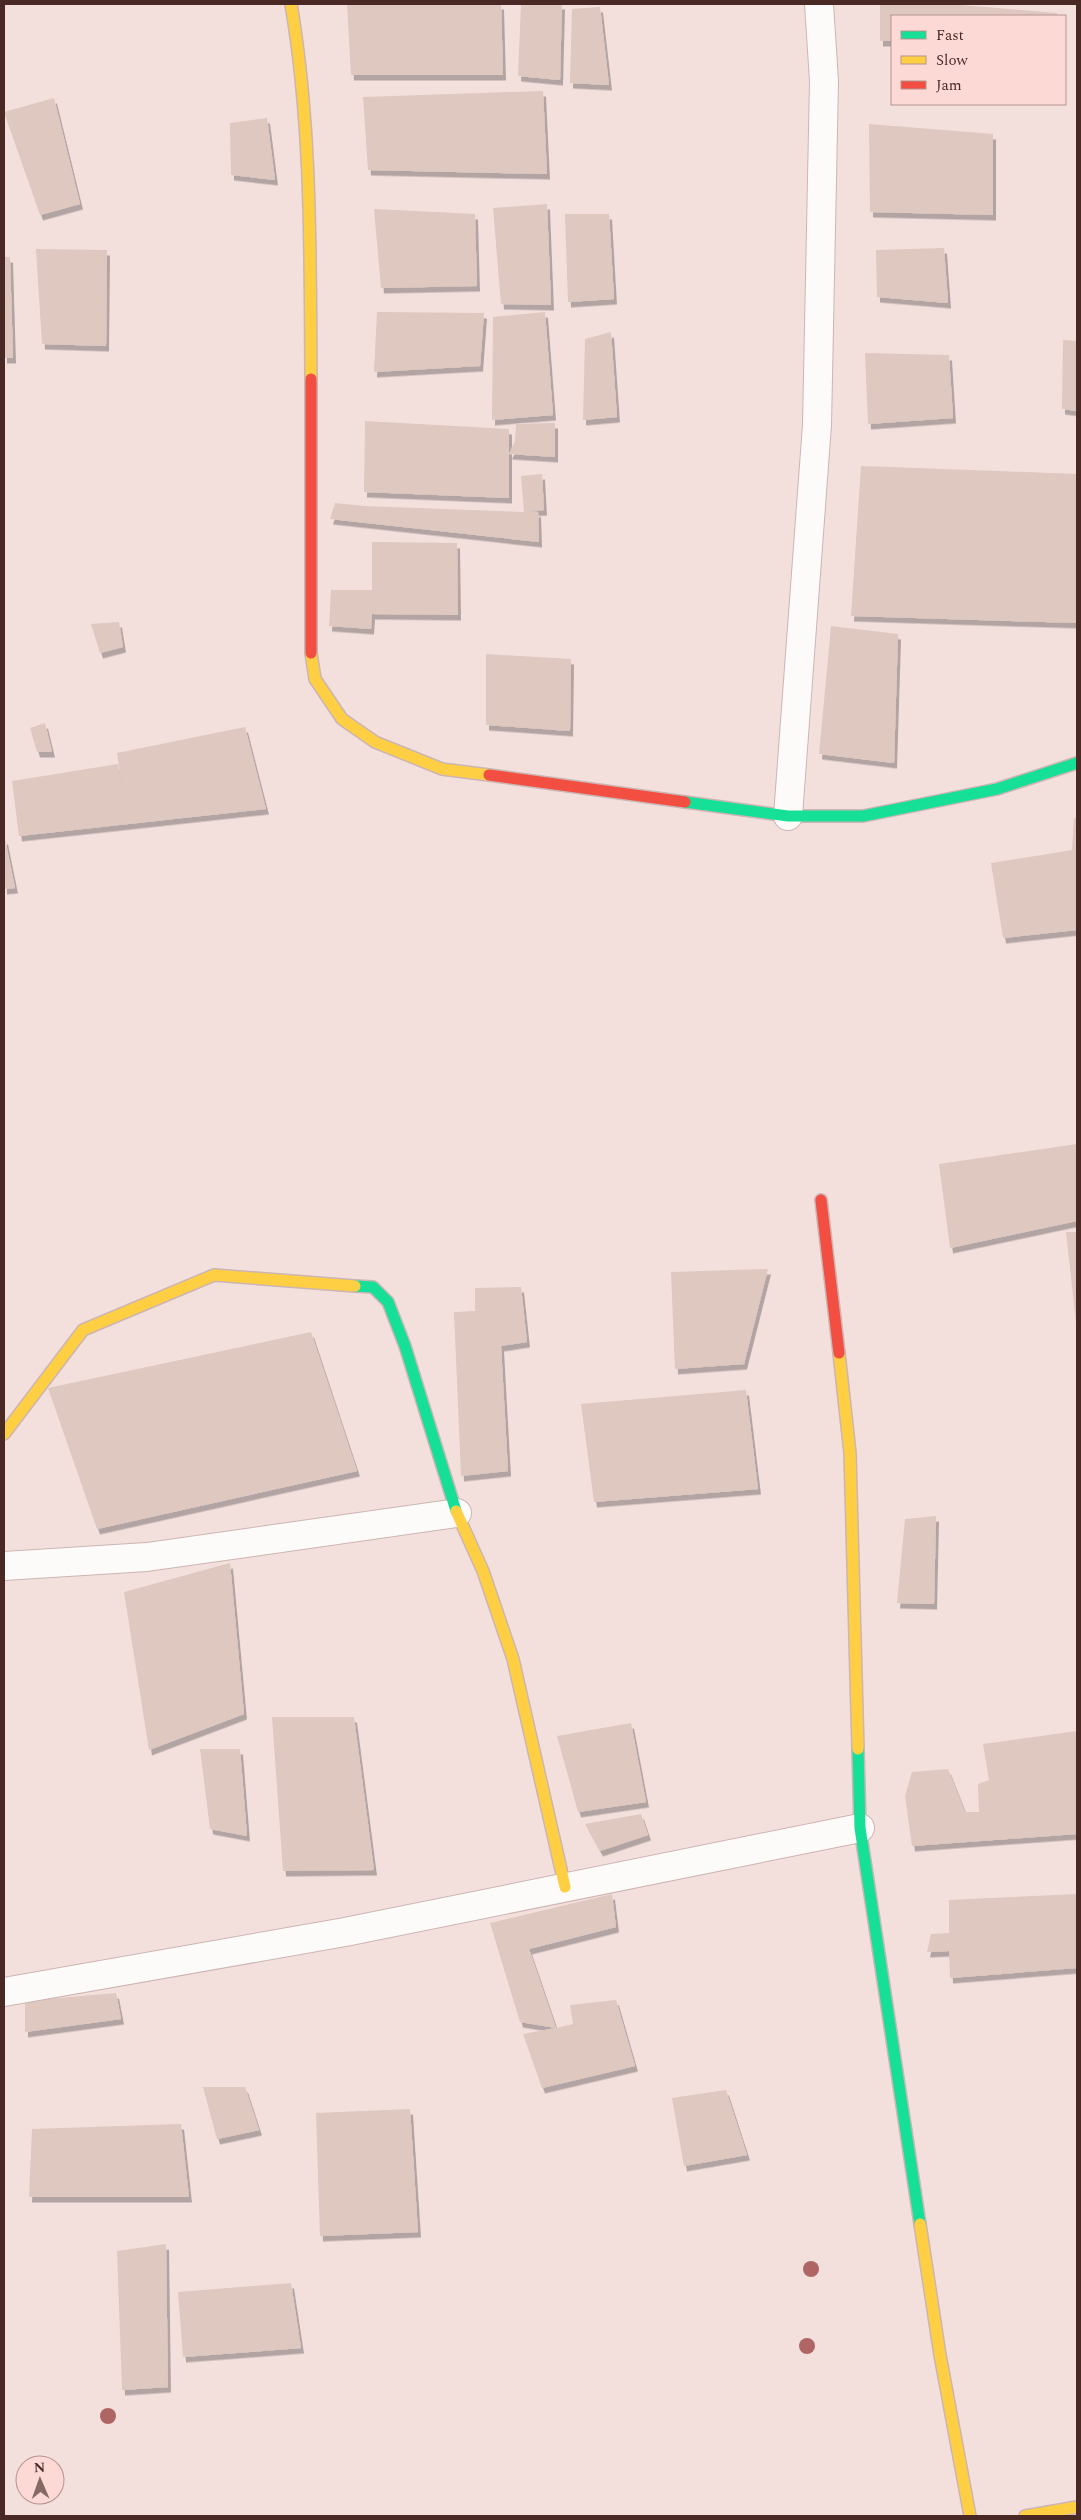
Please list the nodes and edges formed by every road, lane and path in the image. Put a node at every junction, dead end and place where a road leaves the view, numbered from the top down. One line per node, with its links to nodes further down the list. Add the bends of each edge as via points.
1 (291, 4): 4 (main road, via 297,35 308,191 312,340 310,644 315,679 342,719 375,742 442,769)
2 (819, 4): 4 (street, via 824,80 817,425)
3 (1077, 762): 4 (main road, via 997,788 863,816)
4 (788, 816)
5 (821, 1200): 9 (main road, via 850,1453)
6 (4, 1434): 7 (main road, via 83,1330 214,1275 373,1287 388,1302 405,1346)
7 (457, 1513): 8 (street, via 147,1557); 10 (main road, via 483,1572 512,1660)
8 (4, 1566)
9 (860, 1828): 10 (street); 13 (main road, via 940,2355)
10 (565, 1887): 11 (street, via 345,1932)
11 (4, 1992)
12 (1077, 2507): 14 (main road)
13 (970, 2516)
14 (1025, 2516)

